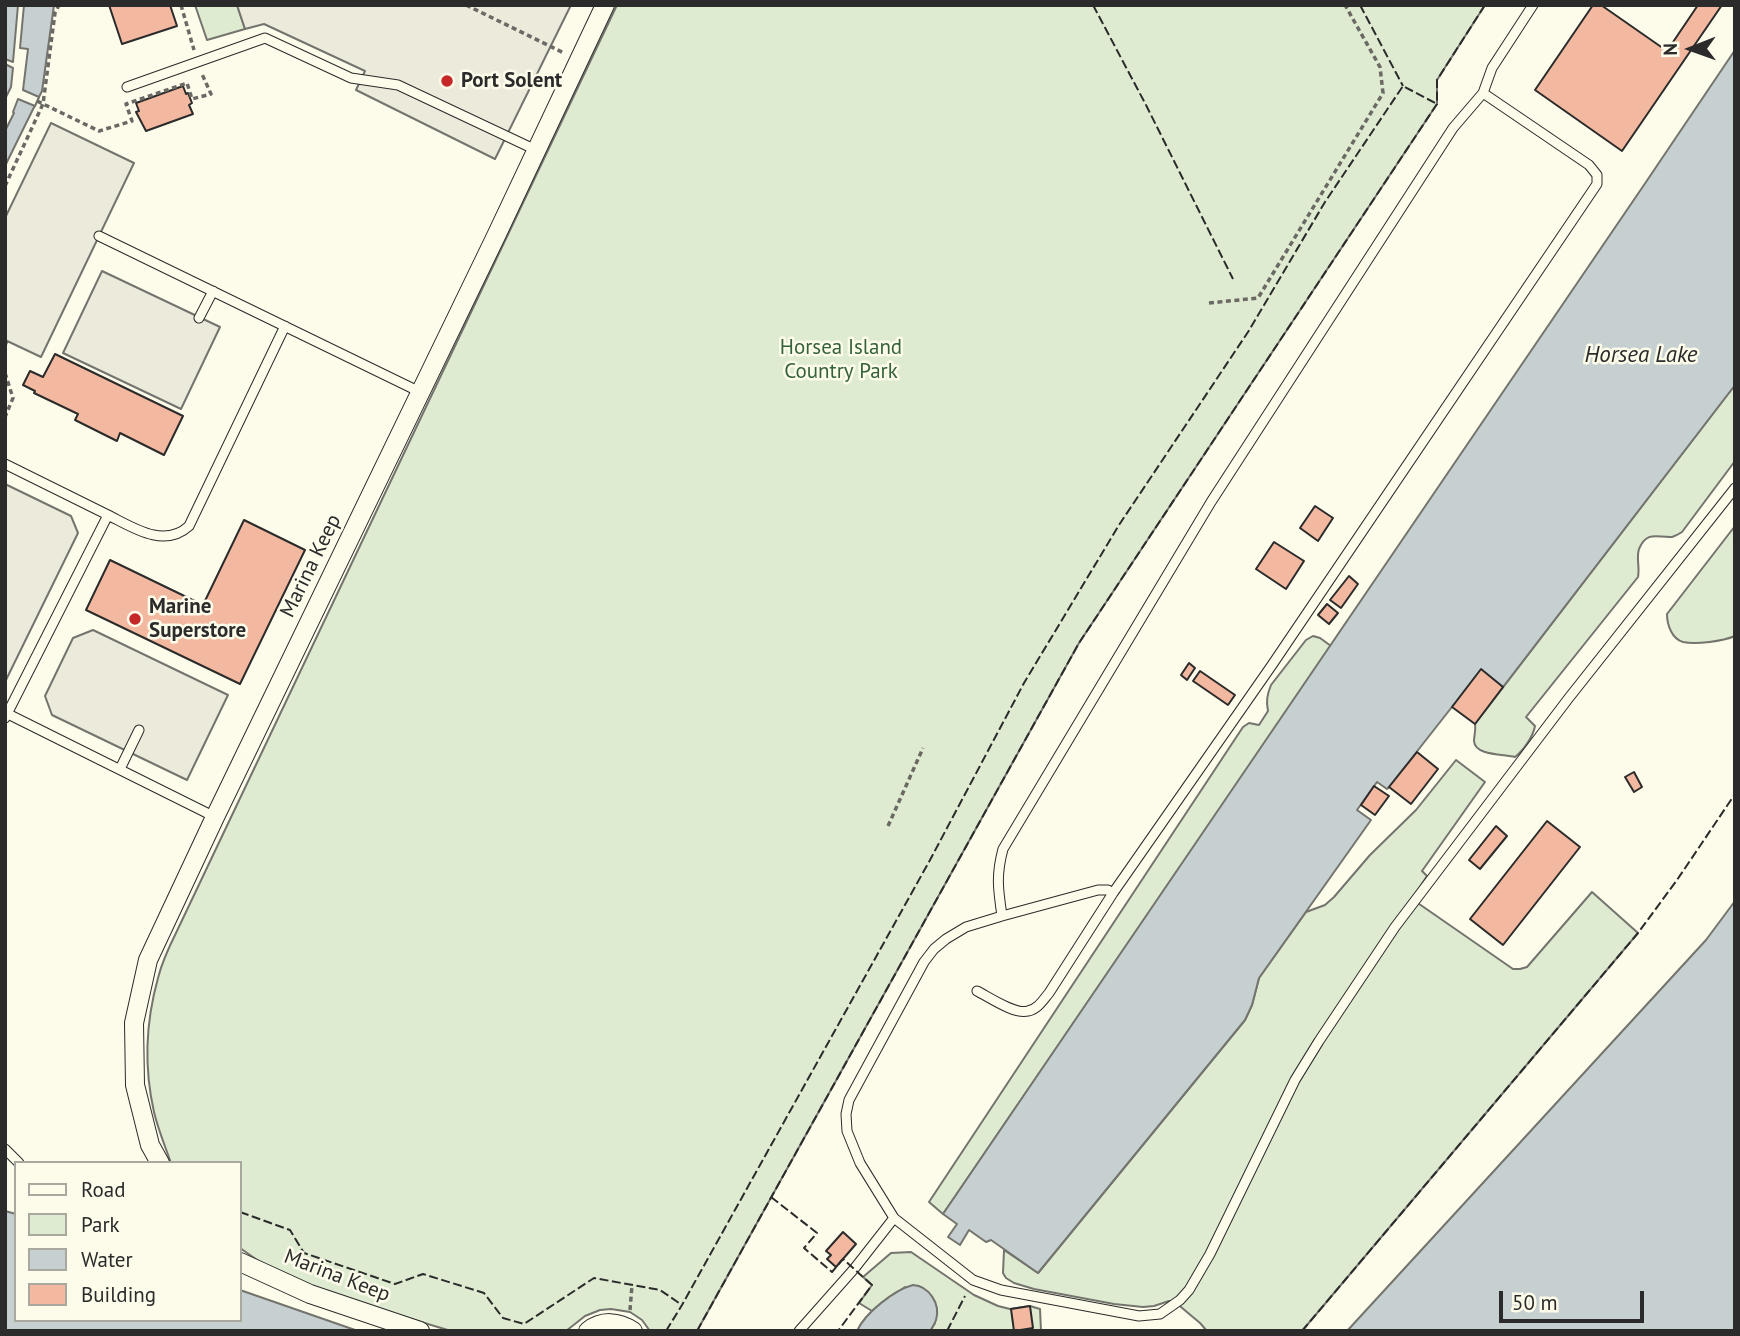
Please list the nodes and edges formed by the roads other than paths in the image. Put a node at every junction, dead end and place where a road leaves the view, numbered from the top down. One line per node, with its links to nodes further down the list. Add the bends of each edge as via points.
1 (605, 5): 5 (street, Marina Keep)
2 (1533, 5): 4 (lane, via 1492,68)
3 (127, 87): 5 (lane, via 265,38 351,78 398,85)
4 (1483, 93): 18 (lane, via 1589,164 1597,174 1597,184); 19 (lane, via 1454,128 1210,502 1003,849 998,868)
5 (536, 150): 10 (street, Marina Keep)
6 (99, 236): 7 (lane)
7 (213, 291): 8 (lane); 9 (lane)
8 (200, 318)
9 (285, 326): 10 (lane); 13 (lane, via 189,526 171,536 153,536)
10 (420, 392): 17 (street, Marina Keep)
11 (5, 464): 13 (lane)
12 (1735, 488): 22 (lane, via 1395,927 1295,1080 1209,1255 1180,1300 1160,1314 1139,1317 1000,1290 973,1280)
13 (108, 515): 14 (lane)
14 (6, 716): 16 (lane)
15 (139, 730): 16 (lane)
16 (120, 769): 17 (lane)
17 (215, 817): 21 (street, Marina Keep, via 148,960 134,1023 135,1085 150,1145)
18 (1113, 893): 19 (lane, via 1098,890); 20 (lane, via 1037,1007 1018,1012)
19 (1002, 916): 22 (lane, via 966,927 934,949 849,1100 847,1131 860,1163)
20 (977, 991)
21 (159, 1161)
22 (894, 1218): 27 (lane)
23 (242, 1263): 25 (street, Marina Keep, via 310,1294)
24 (628, 1328): 26 (street, via 603,1323)
25 (420, 1331)
26 (587, 1331)
27 (799, 1331)

